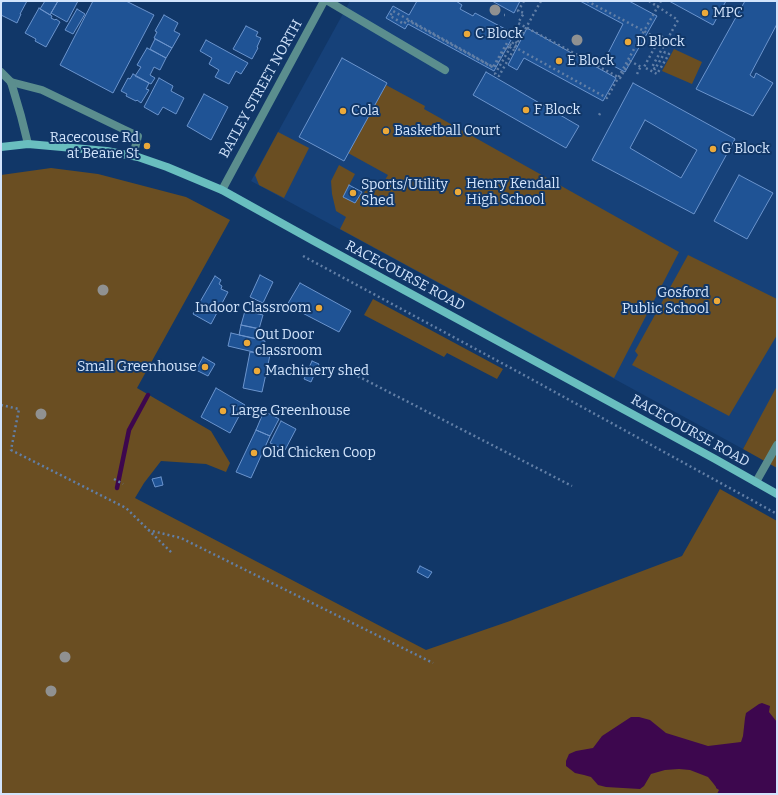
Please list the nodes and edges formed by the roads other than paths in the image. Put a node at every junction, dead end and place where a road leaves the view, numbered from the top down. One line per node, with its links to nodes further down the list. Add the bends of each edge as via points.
1 (324, 1): 9 (street, BATLEY STREET NORTH)
2 (328, 1): 3 (street)
3 (445, 70)
4 (1, 72): 5 (street)
5 (11, 82): 6 (street); 8 (street, via 42,90 138,136)
6 (28, 144): 7 (main road, RACECOURSE ROAD); 8 (main road, RACECOURSE ROAD, via 107,151)
7 (1, 147)
8 (133, 156): 9 (main road, RACECOURSE ROAD)
9 (222, 190): 11 (main road, RACECOURSE ROAD)
10 (777, 445): 11 (street)
11 (756, 482): 12 (main road, RACECOURSE ROAD)
12 (777, 494)

